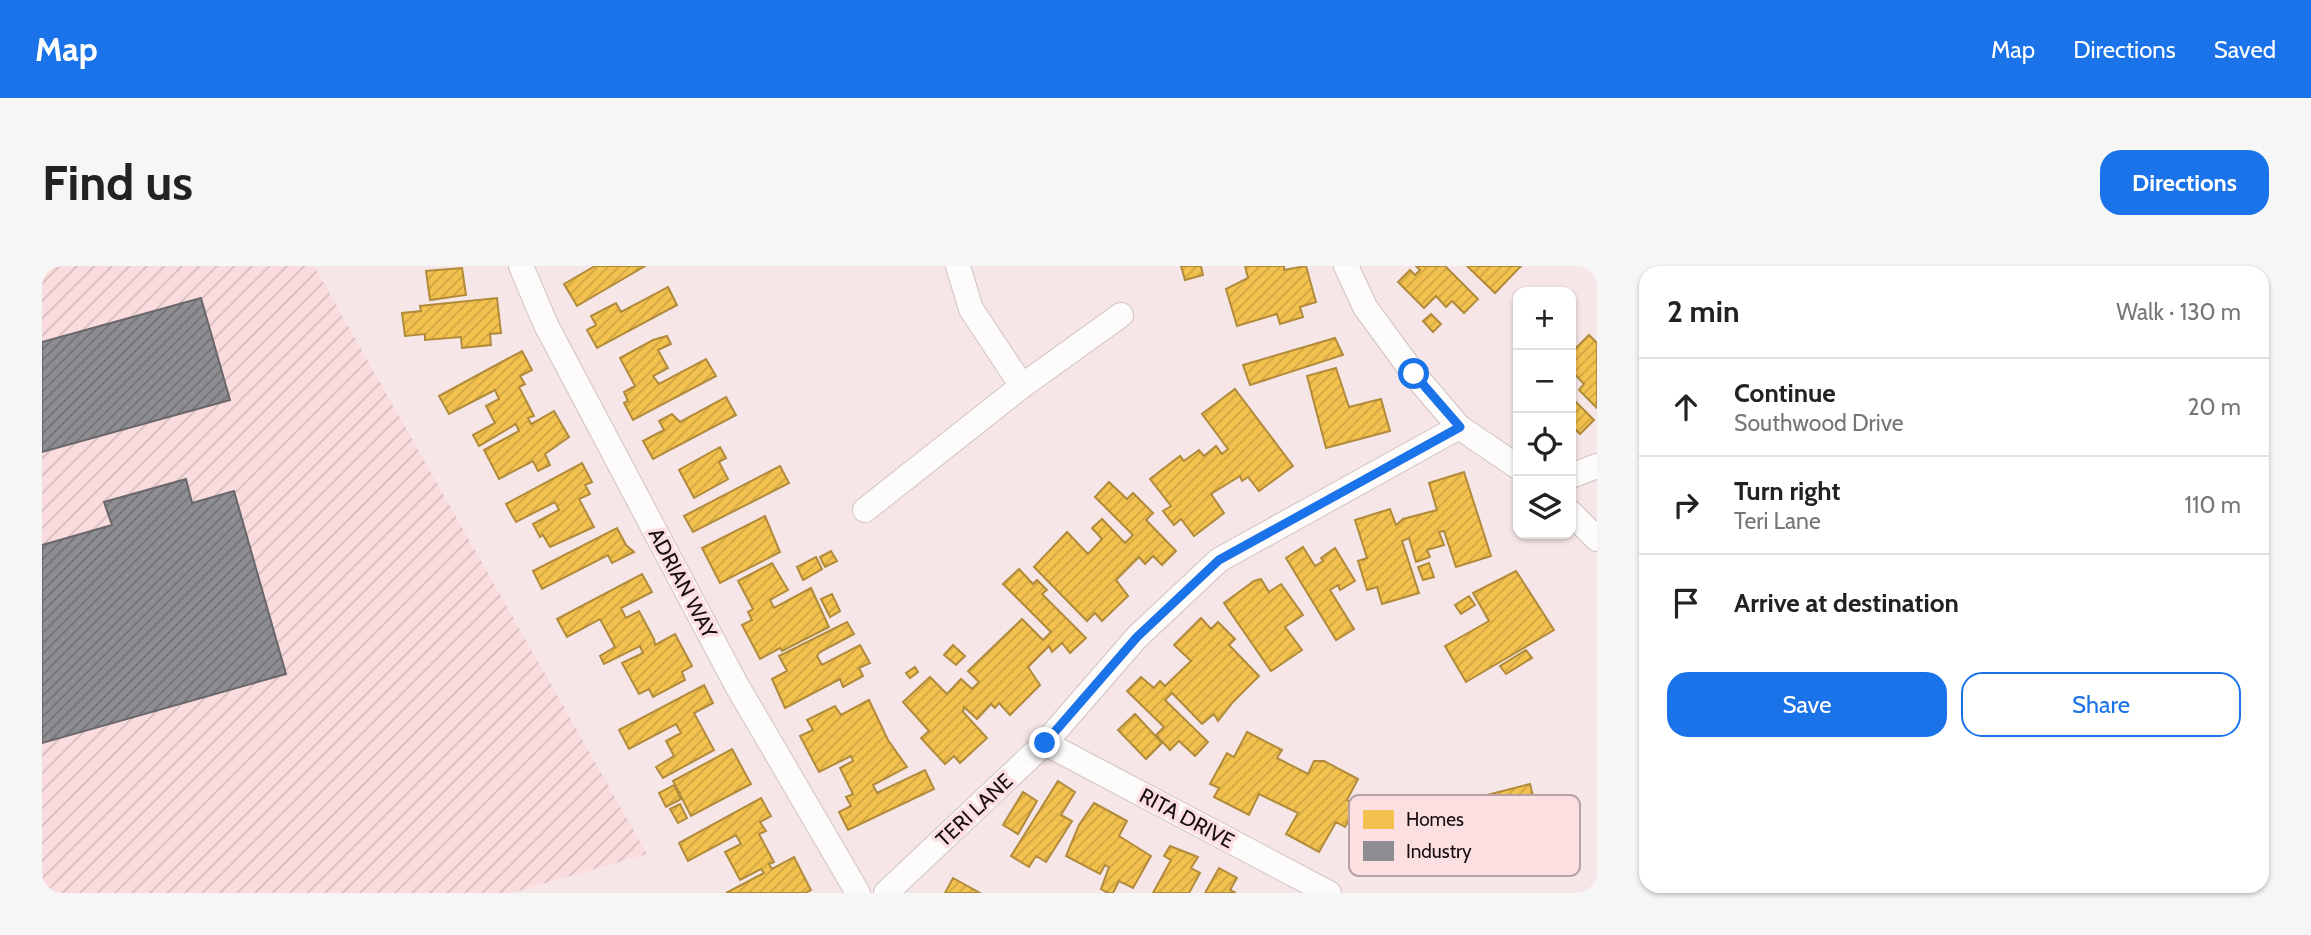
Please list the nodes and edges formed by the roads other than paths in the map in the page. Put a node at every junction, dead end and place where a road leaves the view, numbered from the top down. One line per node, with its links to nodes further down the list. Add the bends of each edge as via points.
1 (522, 266): 14 (street, ADRIAN WAY, via 546,325 736,684)
2 (958, 266): 5 (street, via 971,309)
3 (1346, 266): 6 (street, via 1365,307)
4 (1121, 315): 5 (street)
5 (1021, 386): 10 (street)
6 (1460, 427): 7 (street); 13 (street, TERI LANE, via 1219,560 1137,637)
7 (1513, 464)
8 (1597, 466): 9 (street)
9 (1576, 474)
10 (865, 510)
11 (1576, 518): 12 (street)
12 (1597, 539)
13 (1045, 743): 15 (street, TERI LANE); 16 (street, RITA DRIVE)
14 (858, 893)
15 (886, 893)
16 (1329, 893)

